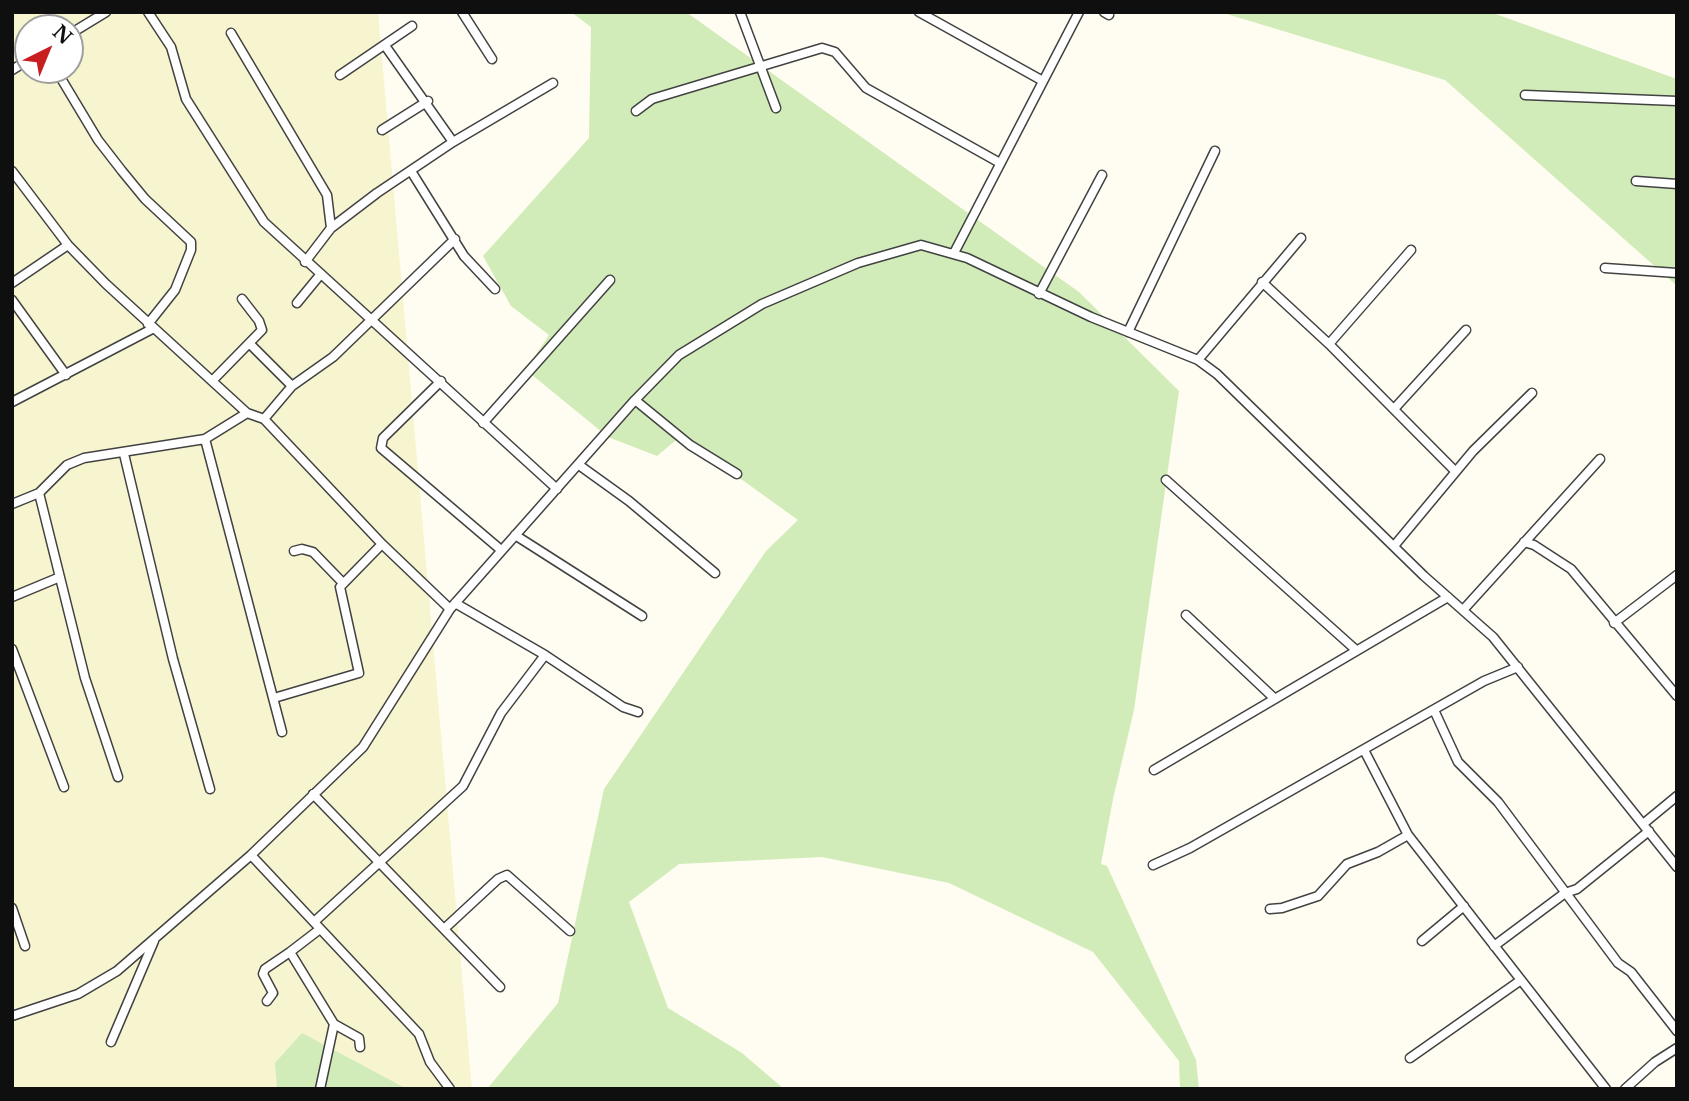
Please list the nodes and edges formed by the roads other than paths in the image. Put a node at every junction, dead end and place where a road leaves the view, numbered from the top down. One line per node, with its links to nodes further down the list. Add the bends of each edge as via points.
1 (106, 12): 7 (street)
2 (148, 12): 37 (street, via 171,47 186,99 199,121 264,222)
3 (461, 12): 11 (street)
4 (740, 12): 12 (street)
5 (919, 12): 14 (street)
6 (1079, 12): 14 (street)
7 (84, 25)
8 (412, 26): 10 (street)
9 (232, 33): 31 (street, via 327,195)
10 (386, 47): 13 (street); 19 (street)
11 (492, 59)
12 (757, 65): 20 (street); 21 (street, via 652,99); 25 (street, via 829,49 866,88)
13 (340, 75)
14 (1043, 81): 25 (street)
15 (553, 83): 23 (street)
16 (64, 84): 50 (street, via 122,171 191,242 175,290)
17 (1525, 95): 18 (street)
18 (1677, 101)
19 (428, 102): 22 (street); 23 (street)
20 (776, 108)
21 (636, 111)
22 (382, 130)
23 (453, 142): 27 (street)
24 (1215, 151): 52 (street)
25 (1000, 163): 36 (street)
26 (12, 171): 34 (street)
27 (411, 171): 31 (street); 33 (street)
28 (1102, 175): 45 (street)
29 (1636, 181): 30 (street)
30 (1677, 184)
31 (331, 228): 37 (street)
32 (1301, 238): 42 (street)
33 (455, 239): 44 (street); 49 (street)
34 (68, 244): 43 (street); 50 (street)
35 (1411, 250): 54 (street)
36 (954, 253): 45 (street); 61 (street, via 921,245 893,252 762,304 679,355)
37 (304, 262): 40 (street)
38 (1605, 268): 39 (street)
39 (1677, 273)
40 (320, 275): 48 (street); 49 (street)
41 (610, 280): 66 (street)
42 (1262, 282): 54 (street); 55 (street)
43 (12, 283)
44 (495, 289)
45 (1039, 295): 52 (street)
46 (243, 299): 53 (street, via 262,330)
47 (12, 300): 56 (street)
48 (297, 303)
49 (372, 320): 58 (street); 59 (street, via 333,357)
50 (150, 326): 56 (street); 57 (street)
51 (1466, 330): 63 (street)
52 (1128, 332): 55 (street)
53 (250, 344): 57 (street); 59 (street)
54 (1329, 344): 63 (street)
55 (1198, 360): 80 (street)
56 (66, 375): 62 (street)
57 (214, 379): 64 (street)
58 (441, 381): 66 (street); 81 (street, via 383,438 381,448)
59 (292, 386): 65 (street)
60 (1532, 393): 71 (street)
61 (635, 400): 70 (street); 72 (street, via 690,445)
62 (12, 402)
63 (1394, 408): 71 (street)
64 (247, 413): 65 (street); 67 (street)
65 (264, 419): 79 (street)
66 (484, 423): 74 (street)
67 (205, 439): 68 (street); 100 (street)
68 (124, 454): 75 (street, via 84,458 67,465); 109 (street, via 173,659)
69 (1600, 458): 78 (street)
70 (579, 465): 74 (street); 83 (street)
71 (1455, 471): 80 (street)
72 (737, 474)
73 (1166, 480): 95 (street)
74 (557, 489): 77 (street)
75 (39, 493): 76 (street); 85 (street)
76 (12, 504)
77 (515, 535): 81 (street); 91 (street)
78 (1524, 542): 90 (street); 93 (street, via 1571,569)
79 (382, 544): 86 (street); 89 (street)
80 (1394, 546): 88 (street)
81 (501, 550): 89 (street)
82 (293, 551): 86 (street, via 313,552)
83 (715, 573)
84 (1677, 575): 93 (street)
85 (60, 577): 87 (street); 107 (street, via 85,678)
86 (343, 583): 100 (street, via 340,593 359,673)
87 (12, 597)
88 (1448, 597): 90 (street); 95 (street)
89 (452, 606): 96 (street); 110 (street, via 363,747)
90 (1464, 609): 97 (street)
91 (642, 615)
92 (1186, 615): 101 (street)
93 (1614, 622): 98 (street)
94 (12, 649): 108 (street)
95 (1356, 650): 101 (street)
96 (545, 655): 103 (street, via 623,707); 115 (street, via 501,713 463,786)
97 (1518, 667): 102 (street); 112 (street)
98 (1673, 684): 99 (street)
99 (1677, 696)
100 (274, 698): 104 (street)
101 (1275, 699): 106 (street)
102 (1434, 710): 105 (street); 118 (street, via 1458,762 1498,802)
103 (638, 712)
104 (282, 732)
105 (1364, 750): 113 (street); 116 (street)
106 (1154, 770)
107 (118, 777)
108 (64, 787)
109 (210, 789)
110 (313, 794): 114 (street); 115 (street)
111 (1677, 796): 112 (street)
112 (1646, 827): 117 (street); 118 (street, via 1577,889)
113 (1408, 835): 119 (street); 121 (street, via 1348,864 1318,896)
114 (251, 855): 122 (street); 125 (street)
115 (380, 863): 122 (street); 123 (street)
116 (1153, 865)
117 (1677, 867)
118 (1565, 893): 128 (street); 135 (street)
119 (1464, 906): 126 (street); 128 (street)
120 (12, 908): 127 (street)
121 (1270, 909)
122 (317, 925): 129 (street); 141 (street, via 419,1034 430,1062)
123 (444, 929): 124 (street, via 508,875); 131 (street)
124 (570, 931)
125 (155, 939): 133 (street, via 100,982 48,1006); 136 (street)
126 (1422, 942)
127 (25, 946)
128 (1494, 946): 130 (street)
129 (290, 952): 132 (street, via 265,968 263,974 273,993); 134 (street)
130 (1521, 980): 139 (street); 142 (street)
131 (500, 987)
132 (267, 1001)
133 (12, 1016)
134 (334, 1024): 137 (street, via 359,1038); 140 (street)
135 (1677, 1031)
136 (111, 1042)
137 (360, 1047)
138 (1677, 1048): 143 (street)
139 (1410, 1058)
140 (320, 1089)
141 (450, 1089)
142 (1606, 1089)
143 (1626, 1089)

